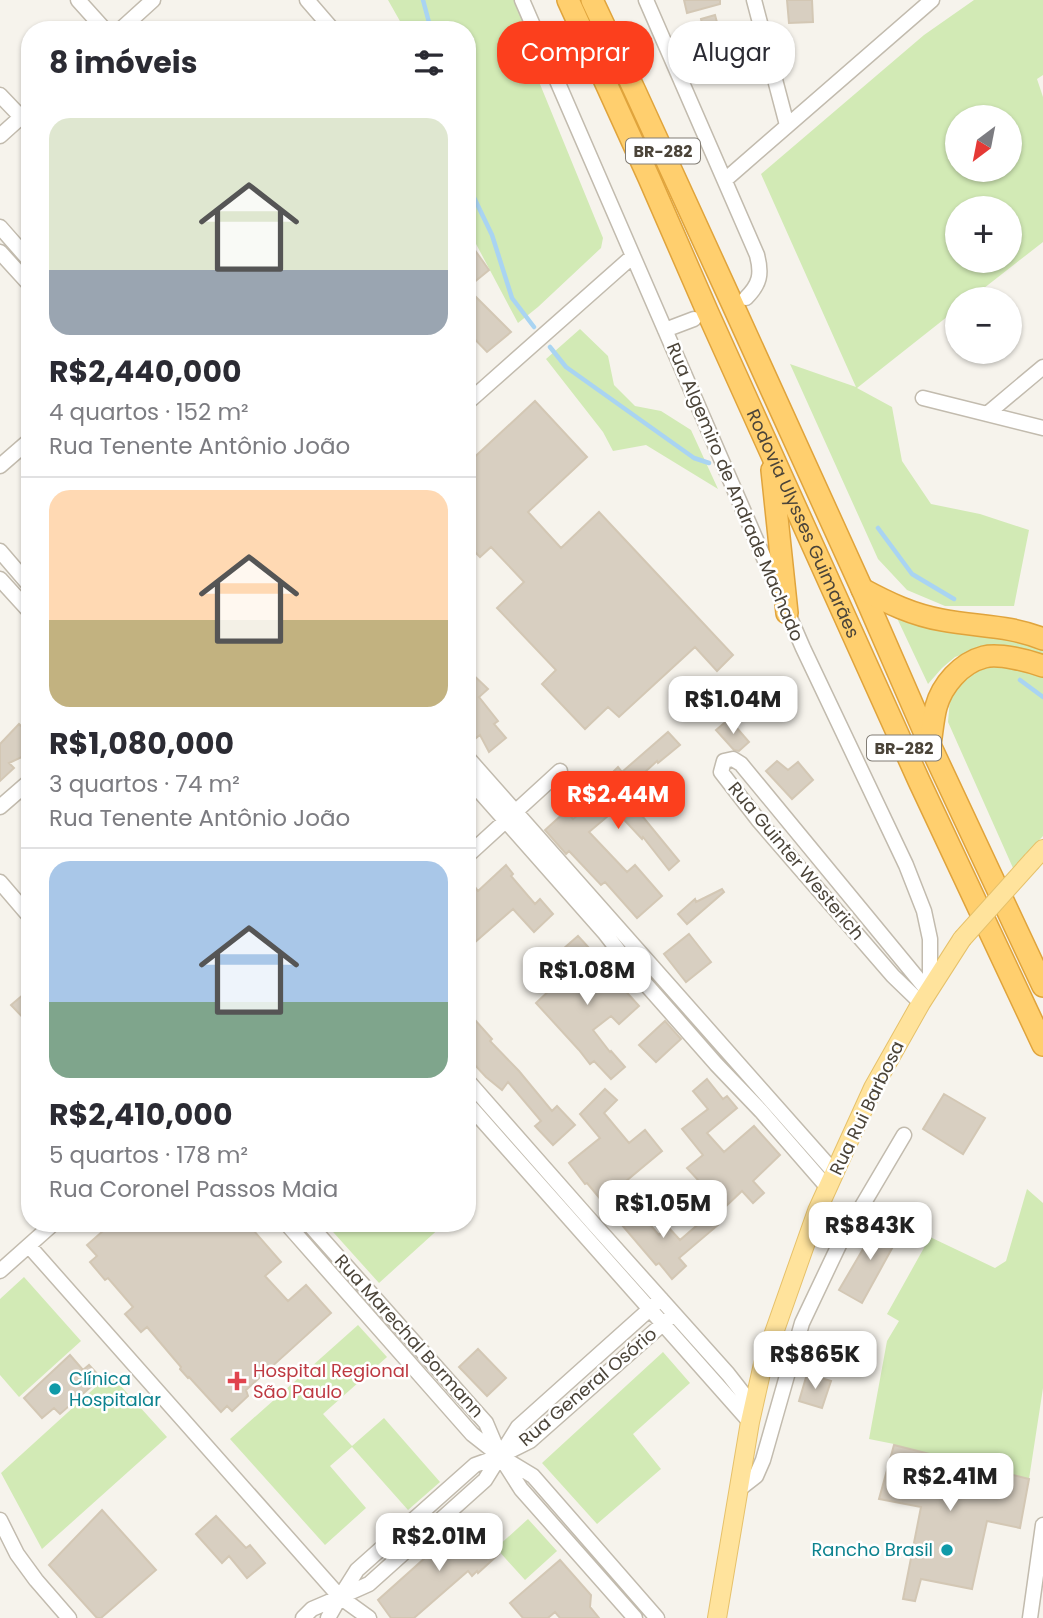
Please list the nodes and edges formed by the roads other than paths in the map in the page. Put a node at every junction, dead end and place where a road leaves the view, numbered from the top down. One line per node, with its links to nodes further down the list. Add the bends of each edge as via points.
1 (78, 0): 10 (street)
2 (153, 0): 11 (street)
3 (307, 0): 12 (street)
4 (522, 0): 23 (street, Rua Algemiro de Andrade Machado)
5 (568, 0): 34 (highway, Rodovia Ulysses Guimarães / BR-282)
6 (592, 0): 39 (highway, Rodovia Ulysses Guimarães / BR-282)
7 (646, 0): 18 (street)
8 (754, 0): 16 (street)
9 (932, 0): 16 (street)
10 (97, 21)
11 (130, 21)
12 (325, 21)
13 (0, 95): 14 (street)
14 (21, 110)
15 (21, 117): 17 (street)
16 (788, 125): 18 (street)
17 (0, 136)
18 (725, 180): 25 (street, via 760,267 754,290)
19 (0, 227): 20 (street)
20 (15, 245): 21 (street); 22 (street)
21 (21, 251)
22 (2, 254): 24 (street)
23 (633, 256): 27 (street, Rua Algemiro de Andrade Machado); 29 (street)
24 (21, 275)
25 (746, 298)
26 (694, 319): 27 (street)
27 (665, 330): 41 (street, Rua Algemiro de Andrade Machado)
28 (1043, 367): 31 (street)
29 (476, 395)
30 (923, 398): 31 (street)
31 (988, 414): 32 (street)
32 (1043, 428)
33 (21, 448): 35 (street)
34 (770, 450): 41 (highway); 68 (highway, Rodovia Ulysses Guimarães / BR-282)
35 (0, 466)
36 (0, 551): 37 (street)
37 (21, 576)
38 (4, 583): 40 (street)
39 (862, 589): 42 (highway, via 928,617 998,626); 44 (highway, Rodovia Ulysses Guimarães / BR-282)
40 (21, 602)
41 (787, 613): 65 (street, Rua Algemiro de Andrade Machado, via 924,911 930,939)
42 (1043, 639)
43 (1043, 666): 44 (highway, via 985,657 966,666 948,682 936,706)
44 (930, 745): 64 (highway, Rodovia Ulysses Guimarães / BR-282)
45 (476, 769): 51 (street)
46 (560, 771): 51 (street)
47 (476, 785): 51 (street)
48 (21, 789): 50 (street)
49 (776, 806): 52 (street); 52 (street, Rua Guinter Westerich, via 741,764 733,759 724,761 720,772); 55 (street, Rua Guinter Westerich)
50 (0, 807)
51 (511, 817): 53 (street); 61 (street)
52 (759, 821): 56 (street, Rua Guinter Westerich)
53 (476, 848)
54 (1037, 855): 65 (main road, Rua Rui Barbosa, bridge, via 962,939)
55 (821, 861): 56 (street); 59 (street, Rua Guinter Westerich)
56 (805, 873): 60 (street, Rua Guinter Westerich)
57 (0, 882): 58 (street)
58 (21, 906)
59 (863, 911): 60 (street); 65 (street, Rua Guinter Westerich)
60 (848, 923): 65 (street, Rua Guinter Westerich, via 893,976)
61 (609, 928): 62 (street); 63 (street)
62 (647, 961): 63 (street); 66 (street)
63 (635, 972): 67 (street)
64 (1043, 986)
65 (926, 994): 76 (main road, Rua Rui Barbosa, via 873,1088)
66 (684, 1004): 67 (street); 69 (street)
67 (673, 1015): 70 (street)
68 (1043, 1045)
69 (728, 1053): 70 (street); 72 (street)
70 (716, 1064): 72 (street)
71 (476, 1093): 74 (street)
72 (766, 1107): 76 (street)
73 (476, 1110): 74 (street)
74 (504, 1133): 84 (street)
75 (904, 1135): 96 (street, via 839,1245 802,1323 763,1460 756,1476)
76 (831, 1181): 94 (main road, Rua Rui Barbosa, via 763,1364)
77 (44, 1232): 81 (street)
78 (294, 1232): 82 (street, Rua Marechal Bormann)
79 (316, 1232): 80 (street, Rua Marechal Bormann)
80 (324, 1242): 82 (street); 86 (street, Rua Marechal Bormann)
81 (29, 1246): 83 (street); 107 (street)
82 (312, 1253): 87 (street, Rua Marechal Bormann)
83 (0, 1271)
84 (655, 1304): 85 (street); 88 (street, Rua General Osório)
85 (669, 1319): 89 (street, Rua General Osório); 94 (street, via 728,1374)
86 (397, 1323): 87 (street); 90 (street, Rua Marechal Bormann)
87 (384, 1334): 91 (street, Rua Marechal Bormann)
88 (600, 1353): 89 (street); 92 (street, Rua General Osório)
89 (613, 1367): 93 (street, Rua General Osório)
90 (445, 1377): 91 (street); 95 (street, Rua Marechal Bormann, via 486,1423)
91 (432, 1388): 95 (street, Rua Marechal Bormann, via 472,1434)
92 (555, 1394): 93 (street); 95 (street, Rua General Osório, via 518,1427)
93 (568, 1408): 95 (street, Rua General Osório, via 530,1441)
94 (752, 1414): 96 (main road, Rua Rui Barbosa)
95 (500, 1456): 97 (street, Rua General Osório, via 475,1465); 98 (street, Rua General Osório, via 485,1480); 99 (street, Rua Marechal Bormann, via 533,1476); 102 (street, Rua Marechal Bormann, via 521,1489)
96 (738, 1490): 116 (main road, Rua Rui Barbosa)
97 (432, 1504): 98 (street); 103 (street, Rua General Osório)
98 (444, 1516): 104 (street, Rua General Osório)
99 (568, 1516): 102 (street); 105 (street, Rua Marechal Bormann)
100 (0, 1520): 110 (street, via 17,1554)
101 (1043, 1525): 117 (street)
102 (555, 1527): 106 (street, Rua Marechal Bormann)
103 (389, 1542): 104 (street); 107 (street, Rua General Osório, via 357,1570)
104 (401, 1555): 107 (street, Rua General Osório, via 369,1584)
105 (603, 1556): 106 (street); 108 (street, Rua Marechal Bormann)
106 (590, 1567): 109 (street, Rua Marechal Bormann)
107 (340, 1597): 111 (street, Rua General Osório); 112 (street, Rua General Osório); 113 (street); 114 (street)
108 (641, 1598): 109 (street); 115 (street, Rua Marechal Bormann)
109 (631, 1614)
110 (68, 1618)
111 (303, 1618)
112 (328, 1618)
113 (351, 1618)
114 (369, 1618)
115 (657, 1618)
116 (717, 1618)
117 (1030, 1618)

